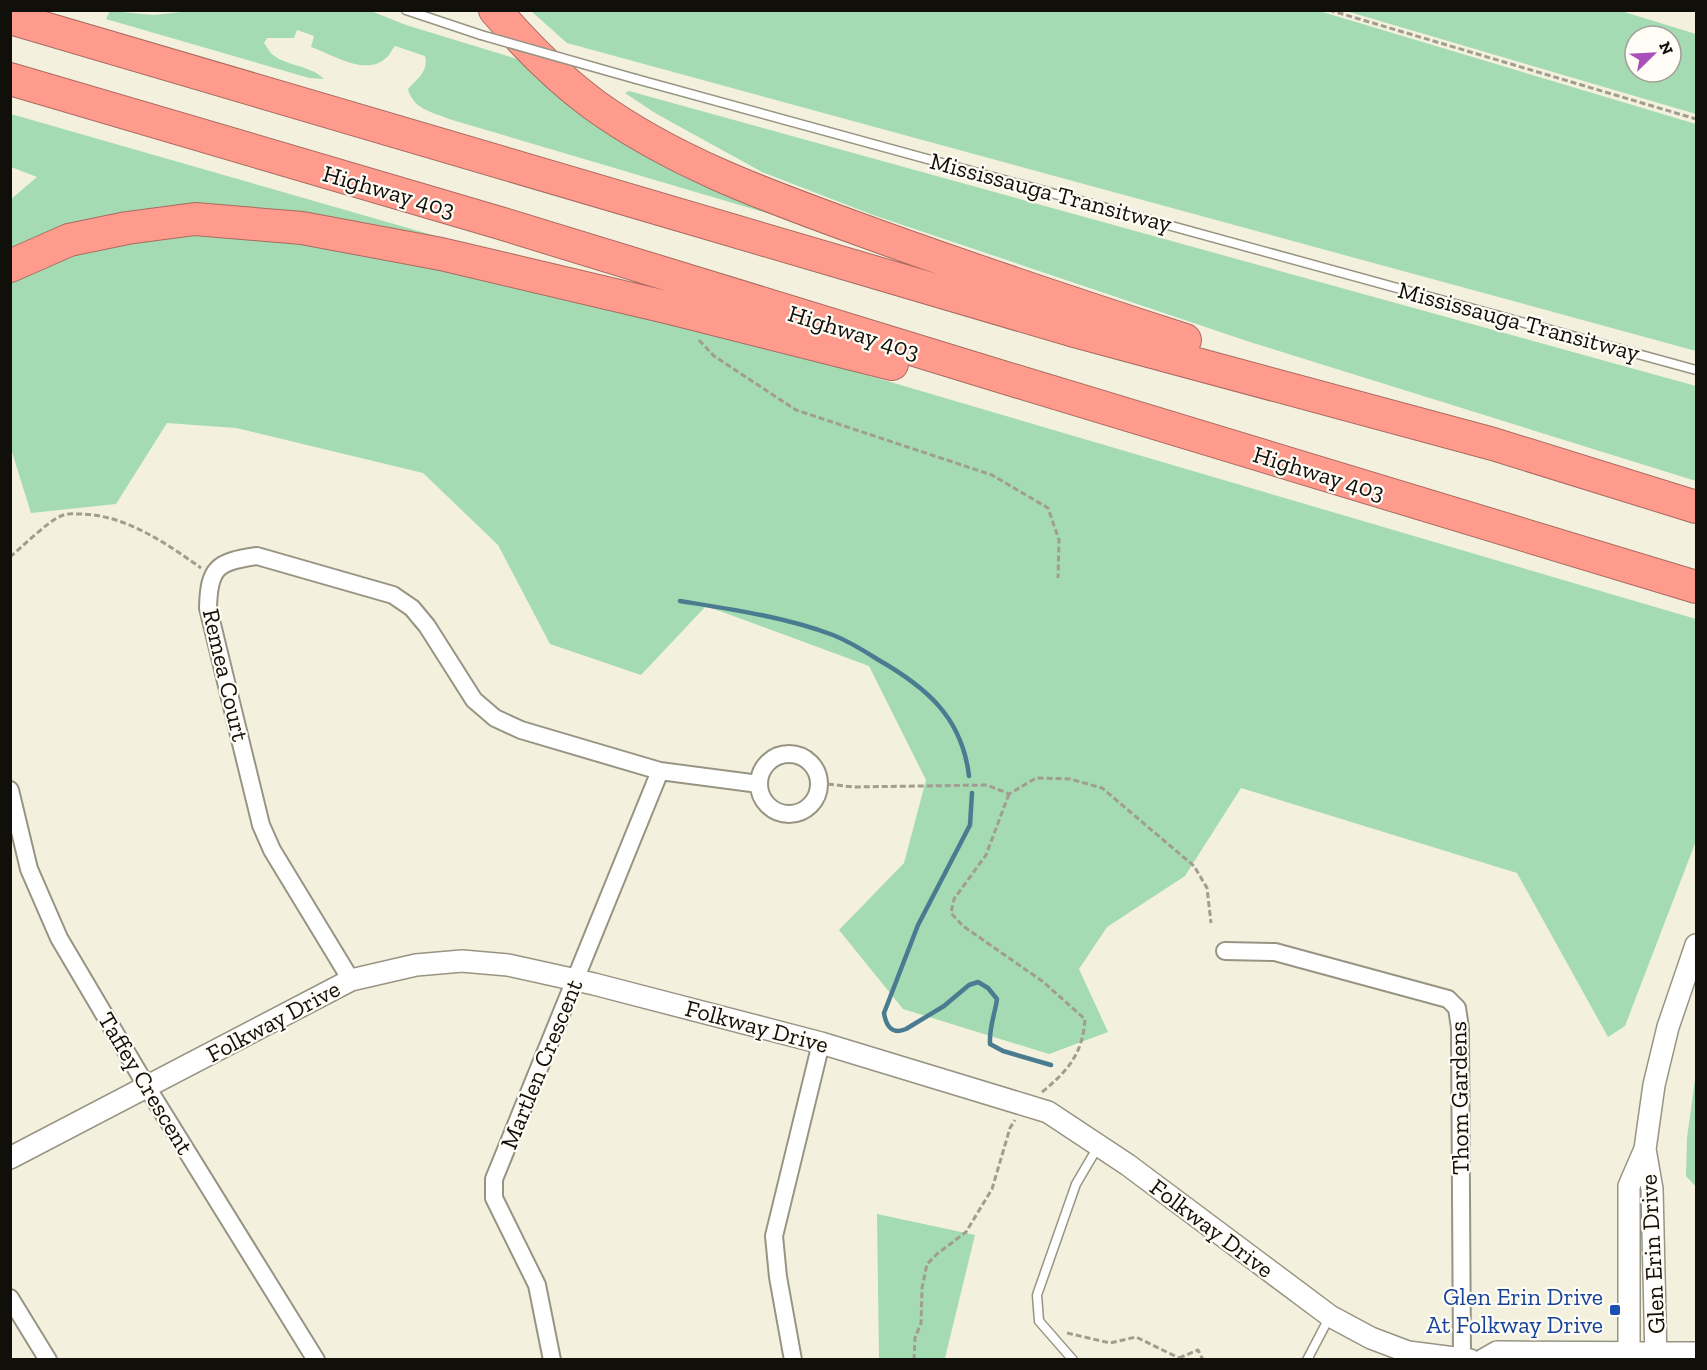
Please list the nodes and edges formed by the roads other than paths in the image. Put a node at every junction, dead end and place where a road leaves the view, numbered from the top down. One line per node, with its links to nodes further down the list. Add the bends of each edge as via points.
1 (406, 10): 3 (lane, Mississauga Transitway)
2 (10, 18): 8 (highway, via 1071,330)
3 (488, 23): 6 (lane, Mississauga Transitway, bridge, via 636,79); 8 (highway, via 620,122 730,179 923,252)
4 (10, 79): 7 (highway, Highway 403)
5 (10, 266): 7 (highway, via 69,240 195,219 302,228 475,262 965,382)
6 (1696, 370)
7 (996, 375): 10 (highway, Highway 403)
8 (1493, 444): 9 (highway)
9 (1696, 507)
10 (1696, 587)
11 (660, 771): 12 (street, Remea Court); 16 (street, Martlen Crescent); 17 (street, Remea Court, via 521,730 495,718 474,700 427,626 393,595 257,556 219,566 209,584 208,608 261,825 272,850)
12 (759, 784): 12 (street, via 768,806 789,814 811,805 819,783 810,762 788,754 767,763)
13 (10, 790): 19 (street, Taffey Crescent, via 28,869 59,938)
14 (1696, 945): 21 (street, Glen Erin Drive, via 1668,1027 1654,1085)
15 (1225, 951): 34 (street, Thom Gardens, via 1275,952 1448,999 1457,1008)
16 (575, 979): 17 (street, Folkway Drive, via 508,965 462,961 416,965); 18 (street, Folkway Drive); 30 (street, Martlen Crescent, via 494,1179 494,1198 537,1285)
17 (351, 980): 19 (street, Folkway Drive)
18 (821, 1043): 20 (street, Folkway Drive, via 1048,1112); 31 (street, via 774,1236)
19 (147, 1087): 22 (street, Folkway Drive); 29 (street, Taffey Crescent)
20 (1100, 1144): 24 (street, Folkway Drive); 32 (lane, via 1076,1184 1037,1295 1039,1321)
21 (1645, 1149): 26 (street, Glen Erin Drive, via 1629,1186); 27 (street, Glen Erin Drive, via 1653,1200)
22 (10, 1158)
23 (10, 1298): 28 (street)
24 (1330, 1316): 33 (lane); 34 (street, Folkway Drive, via 1408,1352)
25 (1696, 1353): 27 (street)
26 (1629, 1356): 27 (street); 36 (street, via 1497,1352)
27 (1656, 1356)
28 (48, 1359)
29 (316, 1359)
30 (552, 1359)
31 (793, 1359)
32 (1073, 1359)
33 (1307, 1359)
34 (1462, 1359): 35 (street, Folkway Drive)
35 (1470, 1359)
36 (1483, 1359)

